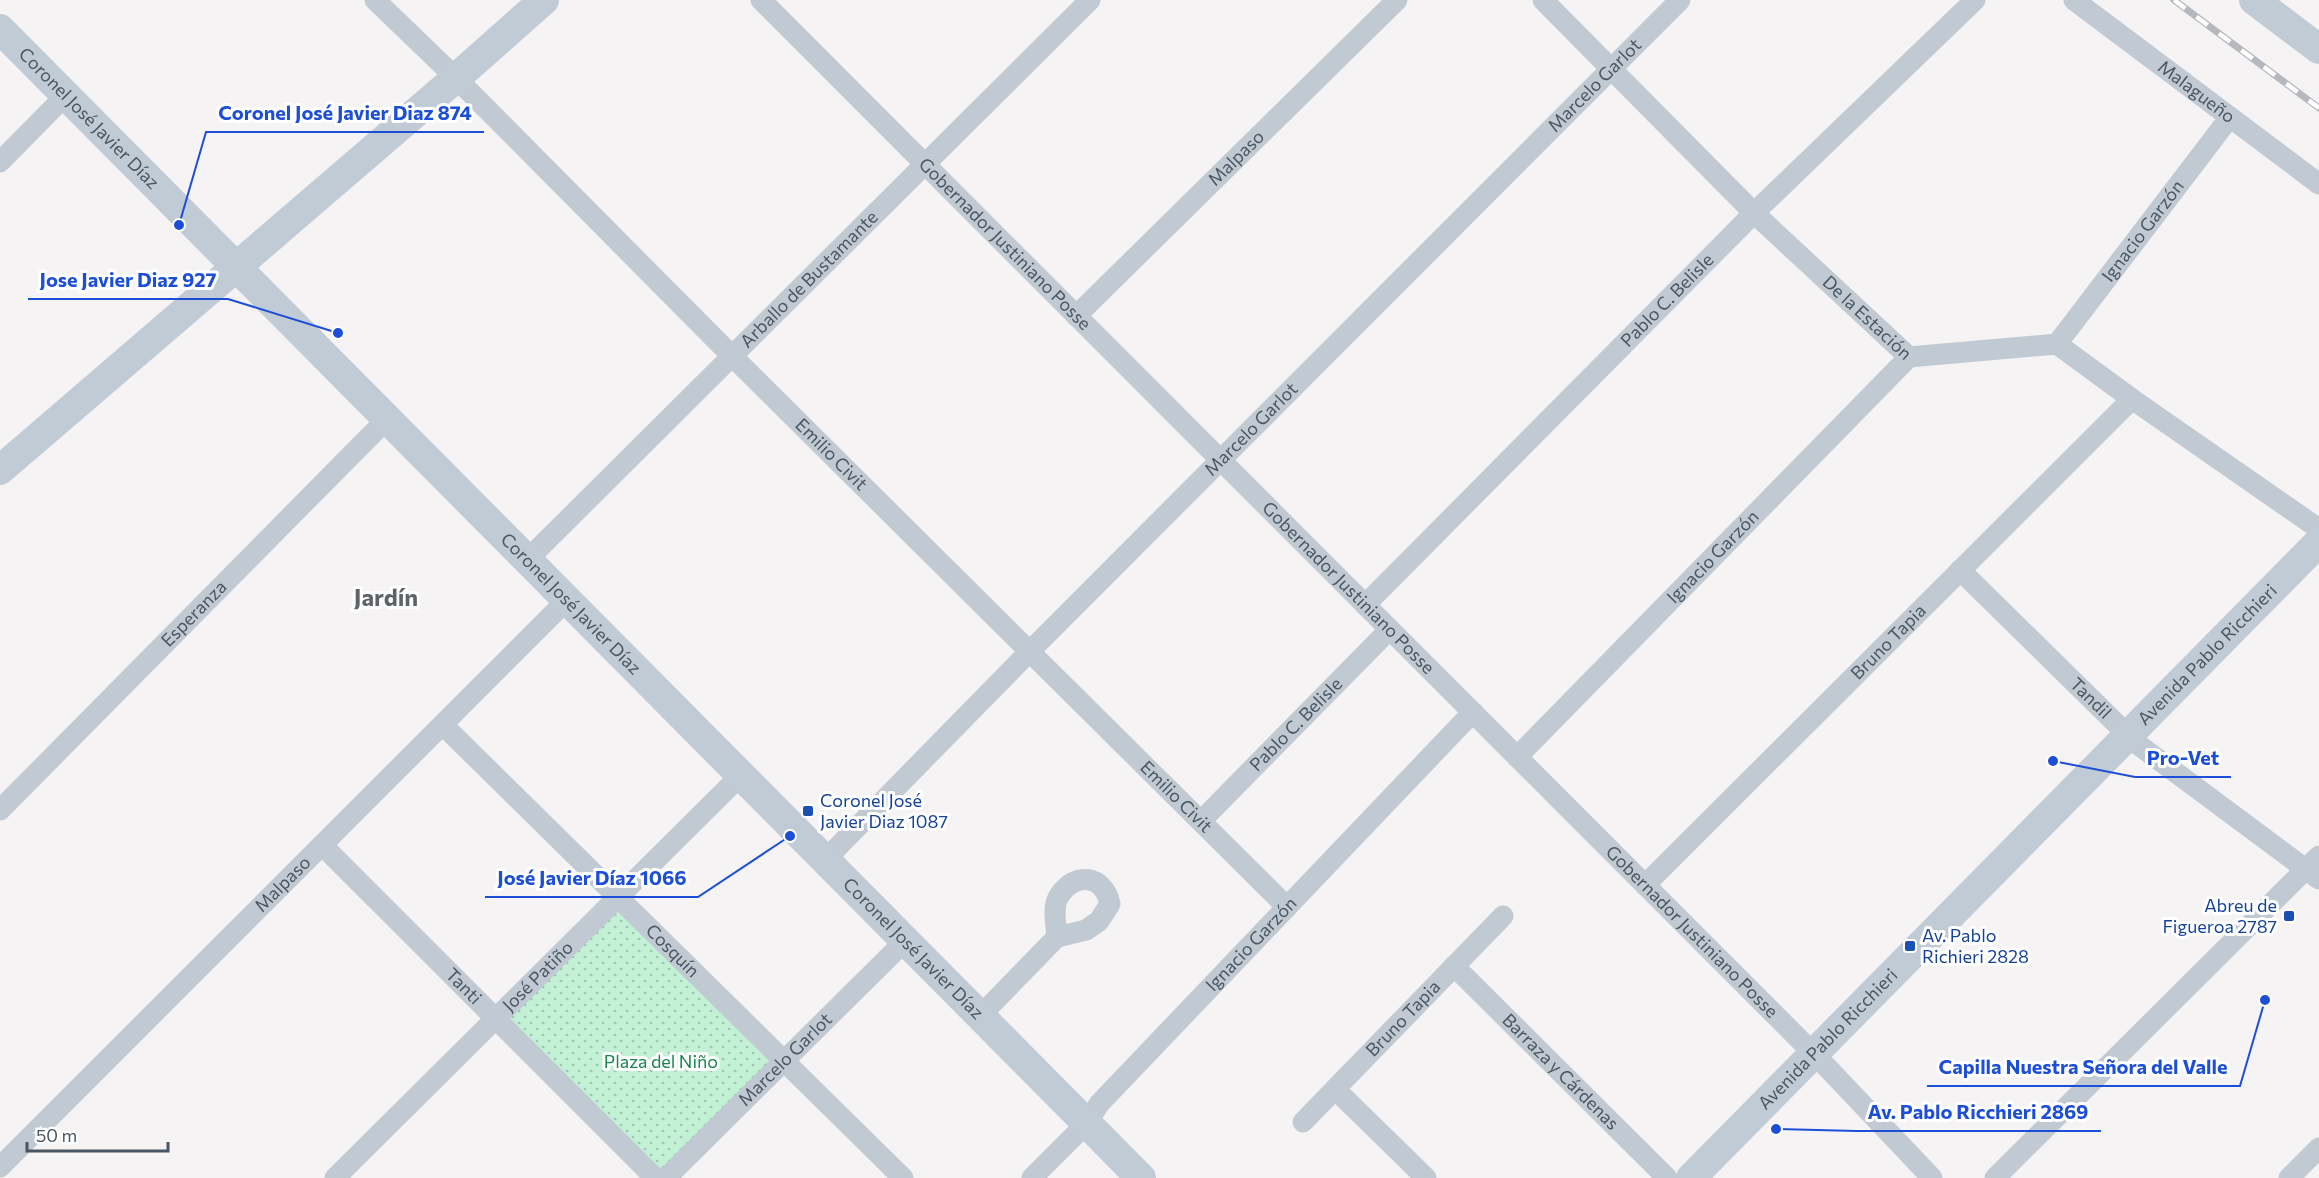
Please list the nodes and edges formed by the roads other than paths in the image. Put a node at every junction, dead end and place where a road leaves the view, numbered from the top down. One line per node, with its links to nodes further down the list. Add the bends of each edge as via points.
1 (375, 0): 14 (street, Emilio Civit)
2 (544, 0): 14 (main road)
3 (761, 0): 18 (street, Gobernador Justiniano Posse)
4 (1090, 0): 18 (street, Arballo de Bustamante)
5 (1397, 0): 22 (street, Malpaso)
6 (1543, 0): 13 (street, De la Estación)
7 (1680, 0): 13 (street, Marcelo Garlot)
8 (1975, 0): 20 (street, Pablo C. Belisle)
9 (2074, 0): 16 (street, Malagueño)
10 (2254, 0): 12 (main road)
11 (0, 29): 15 (main road, Coronel José Javier Díaz)
12 (2319, 49)
13 (1612, 69): 20 (street, De la Estación); 28 (street, Marcelo Garlot)
14 (456, 78): 21 (main road); 24 (street, Emilio Civit)
15 (66, 95): 17 (street); 21 (main road, Coronel José Javier Díaz)
16 (2230, 117): 19 (street, Malagueño); 23 (street, Ignacio Garzón)
17 (0, 162)
18 (926, 165): 22 (street, Gobernador Justiniano Posse); 24 (street, Arballo de Bustamante)
19 (2319, 184)
20 (1754, 213): 25 (street, De la Estación); 36 (street, Pablo C. Belisle)
21 (237, 267): 27 (main road, Coronel José Javier Díaz); 29 (main road)
22 (1076, 316): 28 (street, Gobernador Justiniano Posse)
23 (2057, 344): 25 (street, De la Estación); 26 (street)
24 (732, 356): 33 (street, Arballo de Bustamante); 38 (street, Emilio Civit)
25 (1909, 357): 42 (street, Ignacio Garzón)
26 (2132, 399): 30 (street); 34 (street, Bruno Tapia)
27 (387, 418): 33 (main road, Coronel José Javier Díaz); 44 (street, Esperanza)
28 (1221, 460): 36 (street, Gobernador Justiniano Posse); 38 (street, Marcelo Garlot)
29 (0, 470)
30 (2319, 530)
31 (2319, 542): 41 (main road, Avenida Pablo Ricchieri)
32 (2319, 558): 41 (main road, Avenida Pablo Ricchieri)
33 (527, 560): 35 (main road, Coronel José Javier Díaz)
34 (1960, 570): 41 (street, Tandil); 49 (street, Bruno Tapia)
35 (567, 600): 40 (street, Malpaso); 43 (main road, Coronel José Javier Díaz)
36 (1365, 605): 37 (street, Gobernador Justiniano Posse)
37 (1389, 630): 39 (street, Gobernador Justiniano Posse); 45 (street, Pablo C. Belisle)
38 (1030, 651): 45 (street, Emilio Civit); 47 (street, Marcelo Garlot)
39 (1473, 712): 42 (street, Gobernador Justiniano Posse); 51 (street, Ignacio Garzón)
40 (443, 725): 46 (street, Malpaso); 50 (street, Cosquín)
41 (2132, 738): 48 (street, Tandil); 58 (main road, Avenida Pablo Ricchieri)
42 (1517, 758): 49 (street, Gobernador Justiniano Posse)
43 (741, 775): 47 (main road, Coronel José Javier Díaz); 50 (street, José Patiño)
44 (0, 810)
45 (1202, 820): 51 (street, Emilio Civit)
46 (322, 845): 57 (street, Tanti); 64 (street, Malpaso)
47 (825, 860): 54 (main road, Coronel José Javier Díaz)
48 (2315, 868): 76 (street)
49 (1645, 885): 58 (street, Gobernador Justiniano Posse)
50 (617, 898): 57 (street, José Patiño); 59 (street, Cosquín)
51 (1287, 908): 62 (street, Ignacio Garzón, via 1098,1104)
52 (1503, 916): 55 (street, Bruno Tapia)
53 (1056, 937): 56 (street)
54 (905, 940): 56 (main road, Coronel José Javier Díaz); 59 (street, Marcelo Garlot)
55 (1454, 966): 60 (street, Bruno Tapia); 72 (street, Barraza y Cárdenas)
56 (980, 1016): 62 (main road, Coronel José Javier Díaz)
57 (496, 1018): 65 (street, José Patiño); 66 (street, Tanti)
58 (1818, 1058): 73 (main road, Avenida Pablo Ricchieri); 74 (main road, Avenida Pablo Ricchieri); 75 (street, Gobernador Justiniano Posse)
59 (783, 1061): 67 (street, Marcelo Garlot); 68 (street, Cosquín)
60 (1335, 1089): 61 (street, Bruno Tapia); 71 (street)
61 (1302, 1122)
62 (1087, 1123): 69 (street, Ignacio Garzón); 70 (main road, Coronel José Javier Díaz)
63 (2319, 1148): 77 (street)
64 (0, 1167)
65 (335, 1178)
66 (655, 1178)
67 (666, 1178)
68 (903, 1178)
69 (1032, 1178)
70 (1141, 1178)
71 (1426, 1178)
72 (1667, 1178)
73 (1691, 1178)
74 (1712, 1178)
75 (1932, 1178)
76 (1995, 1178)
77 (2289, 1178)

